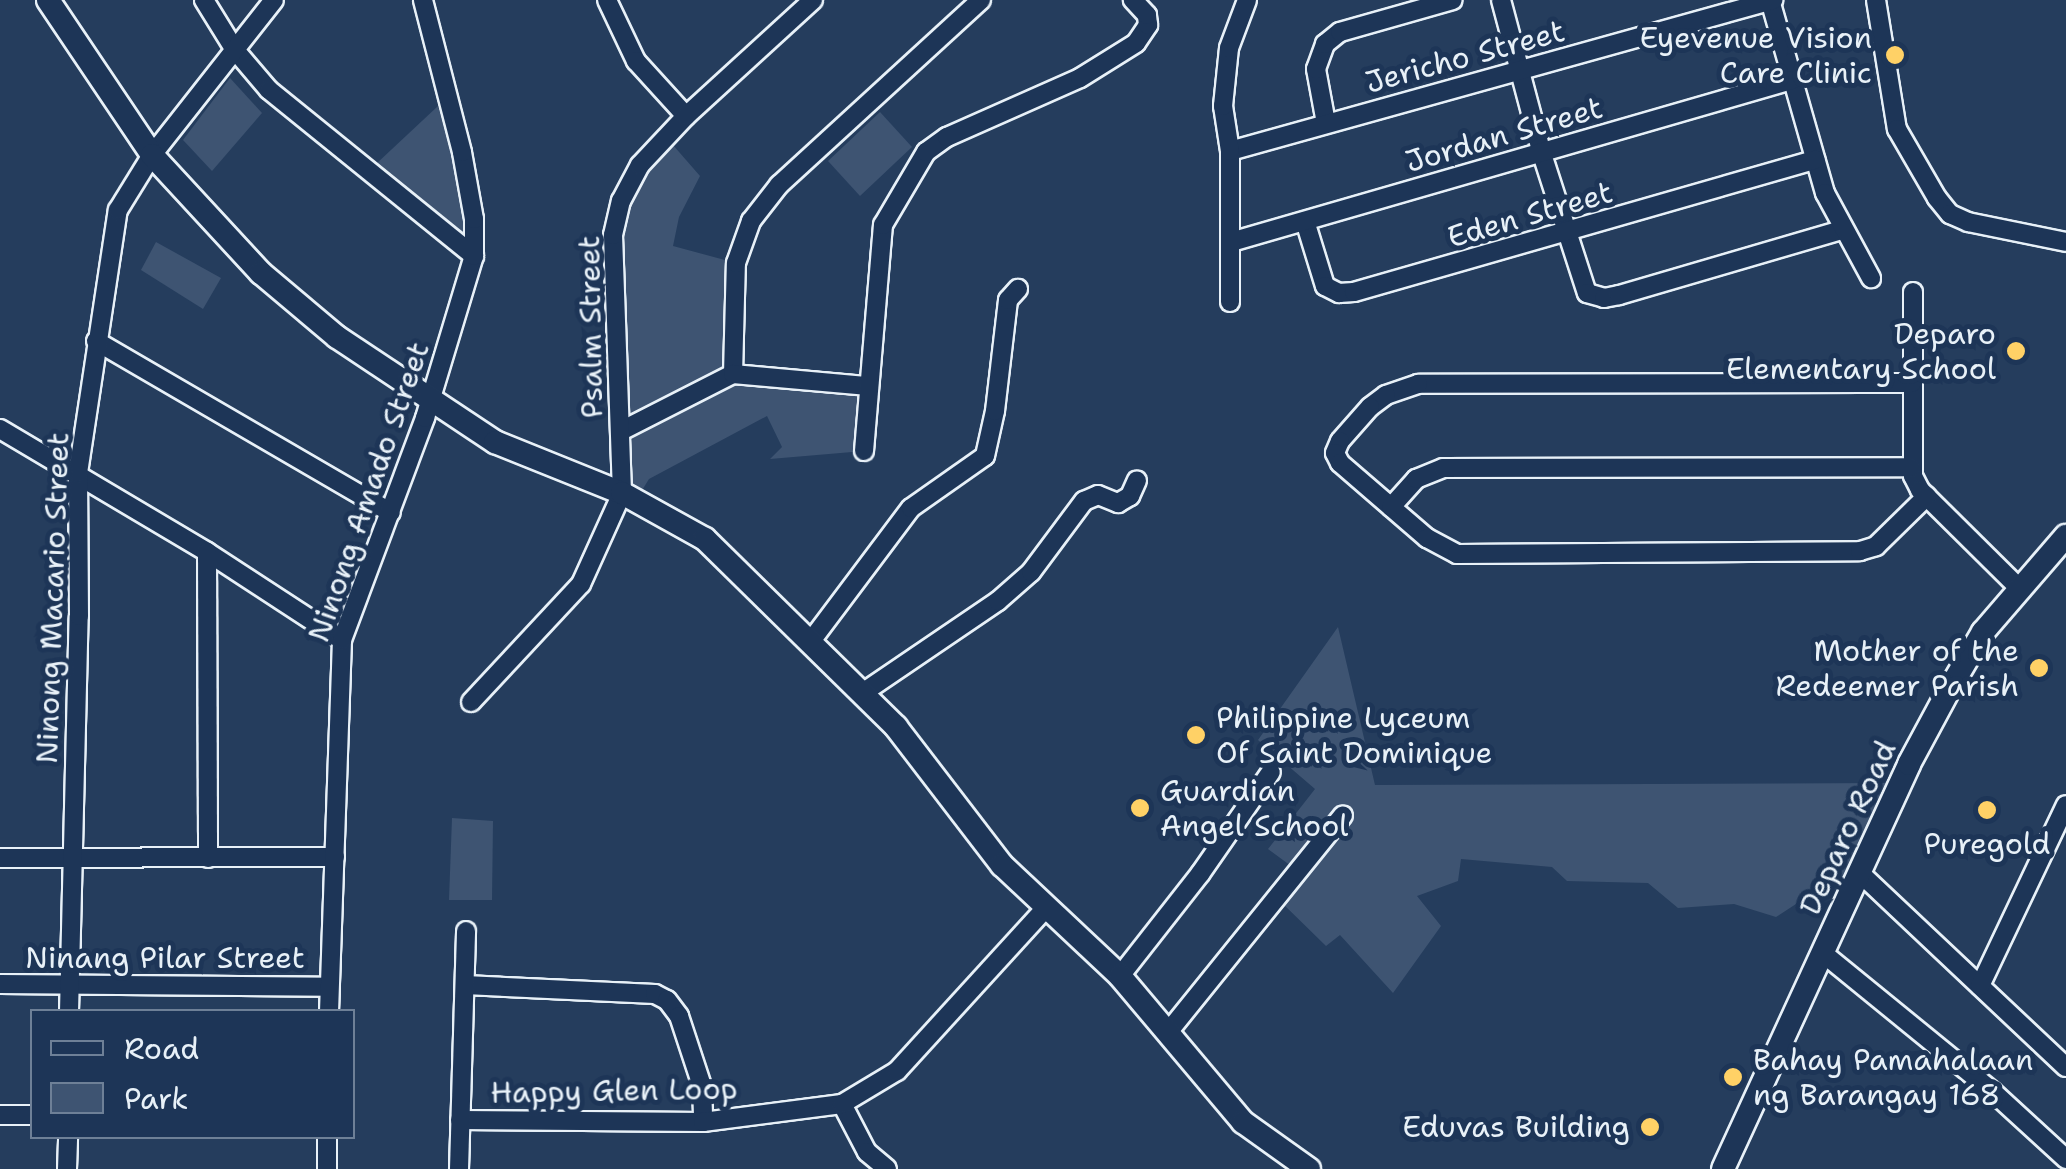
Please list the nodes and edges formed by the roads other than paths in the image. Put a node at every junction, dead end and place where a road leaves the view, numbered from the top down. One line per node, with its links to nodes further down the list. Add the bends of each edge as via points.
1 (48, 0): 21 (main road)
2 (204, 0): 14 (street)
3 (274, 0): 14 (street, Ninong Macario Street)
4 (422, 0): 28 (street, Ninong Amado Street, via 462,152)
5 (608, 0): 17 (street, via 636,61)
6 (813, 0): 17 (street, Psalm Street)
7 (981, 0): 34 (street, via 778,184 751,221 736,263)
8 (1133, 0): 36 (street, via 1148,25 1136,43 1080,78 947,136 926,152 883,225)
9 (1247, 0): 19 (street, via 1229,48 1223,106)
10 (1453, 0): 18 (street, via 1340,32 1325,44 1316,68)
11 (1502, 0): 15 (street)
12 (1771, 0): 15 (street, Jericho Street); 16 (street)
13 (1876, 0): 27 (street, via 1897,129 1937,198 1968,222)
14 (235, 50): 21 (street, Ninong Macario Street); 28 (street, via 292,110)
15 (1520, 71): 18 (street, Jericho Street); 20 (street)
16 (1792, 80): 20 (street, Jordan Street); 22 (street)
17 (686, 116): 39 (street, Psalm Street, via 640,165 621,201 614,234)
18 (1326, 123): 19 (street, Jericho Street)
19 (1230, 151): 26 (street)
20 (1542, 154): 23 (street, Jordan Street); 25 (street)
21 (152, 155): 33 (street, Ninong Macario Street, via 118,210); 37 (main road, via 261,272)
22 (1815, 160): 24 (street); 25 (street, Eden Street)
23 (1305, 221): 25 (street, Eden Street, via 1325,286 1339,293); 26 (street, Jordan Street)
24 (1844, 229): 25 (street, via 1604,298 1586,294); 29 (street)
25 (1566, 235)
26 (1231, 242): 32 (street)
27 (2066, 242)
28 (474, 256): 37 (street, Ninong Amado Street)
29 (1871, 278)
30 (1018, 289): 52 (street, via 1008,300 996,411 984,456 911,508)
31 (1913, 292): 35 (street)
32 (1230, 302)
33 (96, 341): 42 (street, Ninong Macario Street); 47 (street)
34 (733, 374): 36 (street); 39 (street)
35 (1912, 383): 41 (street); 46 (street, via 1418,384 1370,407 1336,447 1340,463)
36 (868, 386): 40 (street)
37 (430, 402): 44 (main road, via 496,442); 47 (street, Ninong Amado Street)
38 (0, 429): 42 (street)
39 (621, 431): 44 (street, Psalm Street)
40 (864, 451)
41 (1911, 467): 45 (street); 46 (street, via 1443,468 1416,479)
42 (78, 473): 49 (street); 61 (street, Ninong Macario Street)
43 (1137, 480): 53 (street, via 1118,503 1098,495 1084,501 1020,582)
44 (622, 493): 52 (main road, via 705,540); 54 (street, via 581,584)
45 (1927, 496): 46 (street, via 1876,546 1852,552 1457,554 1438,547); 50 (street)
46 (1391, 507)
47 (391, 513): 51 (street, Ninong Amado Street)
48 (2066, 536): 50 (main road, Deparo Road)
49 (208, 552): 51 (street); 60 (street)
50 (2018, 588): 62 (main road, Deparo Road, via 1958,673)
51 (342, 640): 58 (street, Ninong Amado Street)
52 (810, 641): 53 (main road)
53 (864, 692): 63 (main road, via 1002,865)
54 (471, 702)
55 (1270, 772): 66 (street)
56 (2066, 805): 70 (street)
57 (1343, 815): 74 (street)
58 (335, 857): 60 (street); 71 (street, Ninong Amado Street)
59 (0, 858): 61 (street)
60 (208, 858): 61 (street)
61 (73, 860): 68 (street, Ninong Macario Street)
62 (1860, 873): 65 (main road, Deparo Road); 70 (street)
63 (1046, 907): 66 (main road); 76 (street, Happy Glen Loop, via 897,1071)
64 (466, 931): 69 (street)
65 (1824, 954): 83 (street); 89 (main road, Deparo Road)
66 (1120, 976): 74 (main road)
67 (0, 984): 68 (street, Ninang Pilar Street)
68 (69, 984): 71 (street, Ninang Pilar Street); 72 (street, Ninong Macario Street)
69 (465, 986): 79 (street); 80 (street, via 655,994 667,1000 702,1086)
70 (1980, 986): 75 (street)
71 (329, 987): 73 (street, Ninong Amado Street)
72 (69, 1009)
73 (329, 1009)
74 (1169, 1031): 88 (main road, via 1243,1122)
75 (2066, 1067)
76 (842, 1104): 80 (street, Happy Glen Loop); 87 (street, via 867,1152)
77 (0, 1115): 78 (street)
78 (30, 1115)
79 (460, 1120): 80 (street, Happy Glen Loop); 86 (street)
80 (703, 1122)
81 (68, 1139): 84 (street)
82 (327, 1139): 85 (street)
83 (2066, 1159)
84 (67, 1169)
85 (327, 1169)
86 (459, 1169)
87 (886, 1169)
88 (1309, 1169)
89 (1722, 1169)

